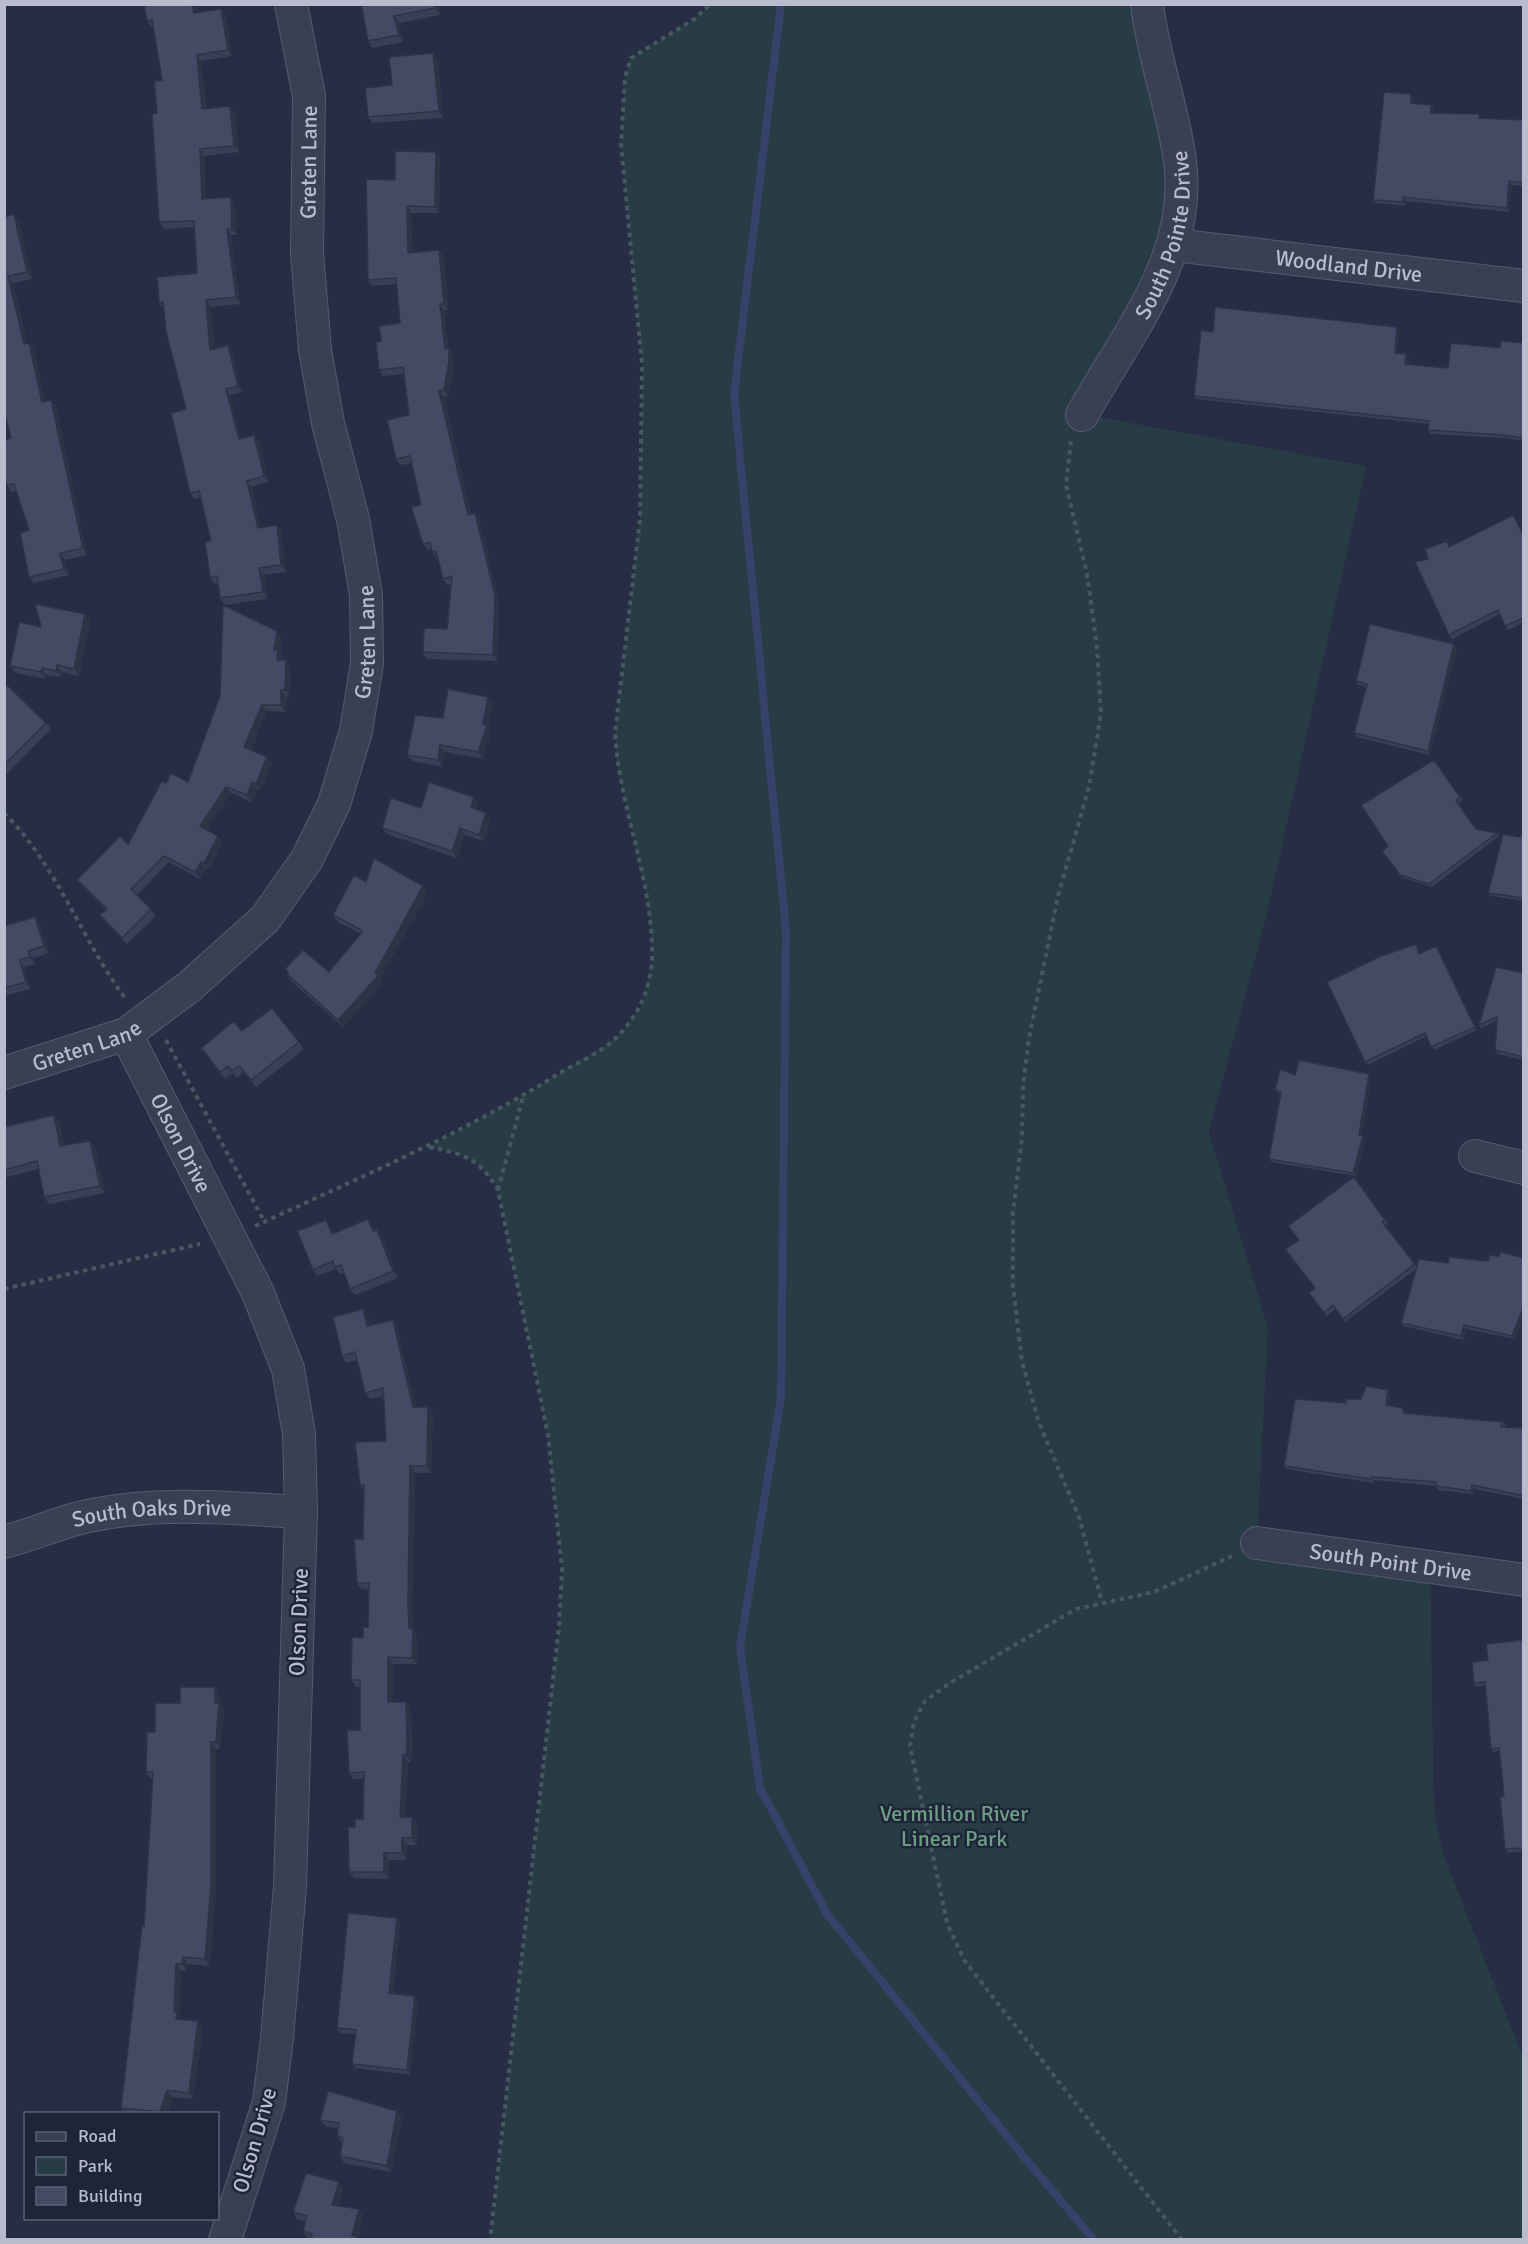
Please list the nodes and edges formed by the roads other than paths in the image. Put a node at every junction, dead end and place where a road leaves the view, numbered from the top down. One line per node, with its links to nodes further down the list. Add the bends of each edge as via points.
1 (291, 4): 6 (street, Greten Lane, via 309,96 307,253 315,350 366,594 368,663 356,732 334,804 307,859 265,918 189,987)
2 (1147, 4): 3 (street, South Pointe Drive, via 1151,38 1180,162 1181,215)
3 (1174, 245): 4 (street, Woodland Drive); 5 (street, South Pointe Drive, via 1153,292)
4 (1524, 286)
5 (1082, 415)
6 (126, 1034): 7 (street, Greten Lane); 10 (street, Olson Drive, via 258,1293 288,1369 299,1434)
7 (4, 1073)
8 (1475, 1156): 9 (street)
9 (1524, 1168)
10 (301, 1512): 11 (street, South Oaks Drive, via 170,1506 122,1510 78,1518); 14 (street, Olson Drive, via 290,1887 277,2038 269,2102)
11 (4, 1542)
12 (1257, 1543): 13 (street, South Point Drive)
13 (1524, 1580)
14 (225, 2240)

